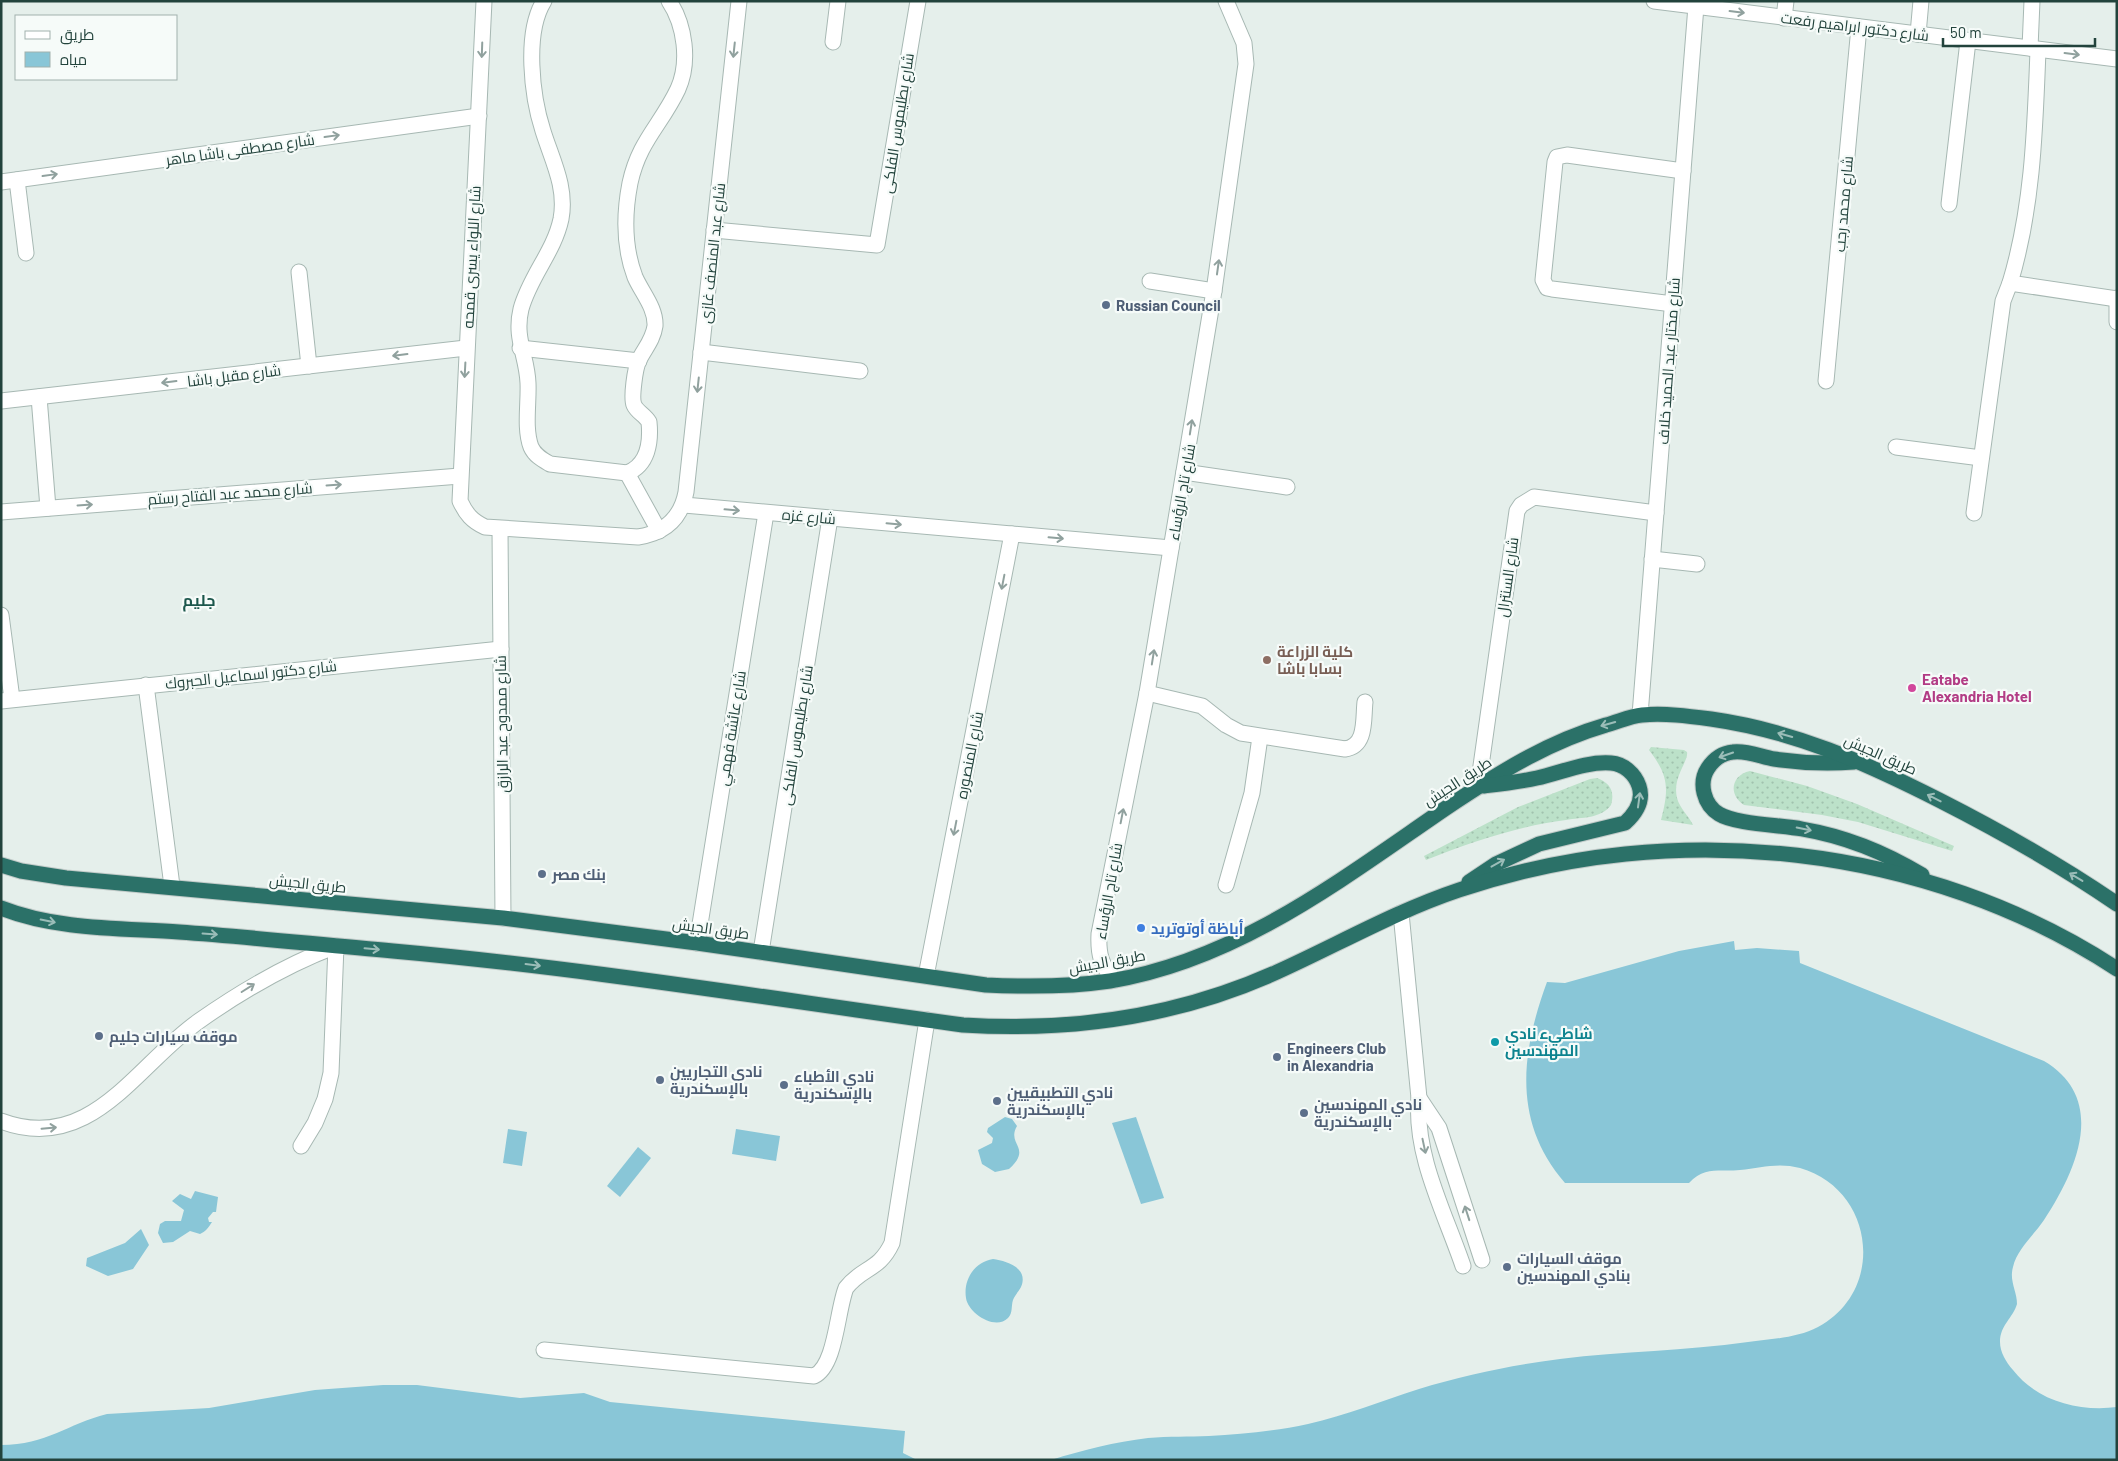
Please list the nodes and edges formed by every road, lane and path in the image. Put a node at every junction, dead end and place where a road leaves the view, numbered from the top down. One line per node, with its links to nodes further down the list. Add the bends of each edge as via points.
1 (484, 1): 20 (street, شارع اللواء يسرى قمحه, one-way to 20)
2 (544, 1): 35 (street, via 536,27 532,61 543,131 562,190 561,217 554,243 526,294 518,324)
3 (669, 1): 37 (street, via 681,25 683,68 675,93 639,152 630,183 626,215 631,264 652,309 655,325 652,341)
4 (739, 1): 25 (street, شارع عبد المنصف غازى, one-way to 25)
5 (838, 1): 17 (street)
6 (918, 1): 25 (street, شارع بطليموس الفلكى, via 877,244)
7 (1226, 1): 30 (street, شارع تاج الرؤساء, one-way to 7, via 1246,64 1244,42)
8 (1654, 1): 12 (street, شارع دكتور ابراهيم رفعت)
9 (1786, 1): 13 (street)
10 (1921, 1): 15 (street)
11 (2032, 1): 18 (street)
12 (1696, 6): 13 (street, شارع دكتور ابراهيم رفعت, one-way to 13); 21 (street, شارع مختار عبد الحميد خلاف)
13 (1784, 18): 14 (street, شارع دكتور ابراهيم رفعت)
14 (1859, 27): 15 (street, شارع دكتور ابراهيم رفعت); 40 (street, شارع محمد رجب)
15 (1918, 34): 16 (street, شارع دكتور ابراهيم رفعت)
16 (1968, 41): 18 (street, شارع دكتور ابراهيم رفعت); 24 (street)
17 (833, 42)
18 (2034, 49): 19 (street, شارع دكتور ابراهيم رفعت, one-way to 19); 29 (street, via 2035,152 2020,252)
19 (2117, 59)
20 (479, 116): 22 (street, شارع مصطفى باشا ماهر, one-way to 20); 34 (street, شارع اللواء يسرى قمحه)
21 (1683, 171): 32 (street, شارع مختار عبد الحميد خلاف); 32 (street, via 1567,155 1557,157 1543,280 1547,288 1552,289)
22 (17, 180): 23 (street, شارع مصطفى باشا ماهر); 26 (street)
23 (1, 182)
24 (1949, 204)
25 (714, 230): 36 (street, شارع عبد المنصف غازى)
26 (26, 253)
27 (299, 272): 38 (street)
28 (1150, 281): 30 (street)
29 (2010, 283): 31 (street); 44 (street, via 2003,300)
30 (1214, 291): 45 (street, شارع تاج الرؤساء, one-way to 30)
31 (2117, 299): 33 (street)
32 (1673, 304): 53 (street, شارع مختار عبد الحميد خلاف)
33 (2117, 322)
34 (466, 348): 38 (street, شارع مقبل باشا, one-way to 38); 47 (street, شارع اللواء يسرى قمحه, one-way to 47)
35 (520, 348): 37 (street); 46 (street, via 528,382 528,436 539,458 550,464)
36 (701, 352): 39 (street); 49 (street, شارع عبد المنصف غازى, one-way to 49)
37 (639, 361): 46 (street, via 633,399 637,409 646,416 650,428 646,456 635,470)
38 (310, 366): 41 (street, شارع مقبل باشا, one-way to 41)
39 (860, 371)
40 (1826, 381)
41 (39, 397): 42 (street, شارع مقبل باشا); 50 (street)
42 (1, 401)
43 (1896, 447): 44 (street)
44 (1981, 458): 54 (street)
45 (1184, 472): 48 (street); 59 (street, شارع تاج الرؤساء)
46 (627, 473): 57 (street)
47 (460, 476): 50 (street, شارع محمد عبد الفتاح رستم, one-way to 47); 56 (street, شارع اللواء يسرى قمحه, via 460,501 465,512 474,522)
48 (1287, 487)
49 (684, 505): 52 (street, شارع غزه, one-way to 52); 57 (street, via 670,525)
50 (48, 508): 51 (street, شارع محمد عبد الفتاح رستم)
51 (1, 512)
52 (766, 513): 55 (street, شارع غزه); 81 (street, شارع عائشة فهمي)
53 (1656, 513): 60 (street, شارع مختار عبد الحميد خلاف); 71 (street, شارع السنترال, via 1534,497 1517,511)
54 (1974, 513)
55 (830, 518): 58 (street, شارع غزه, one-way to 58); 83 (street, شارع بطليموس الفلكى)
56 (500, 529): 57 (street, via 638,537); 63 (street, شارع ممدوح عبد الرازق)
57 (660, 531)
58 (1012, 534): 59 (street, شارع غزه, one-way to 59); 85 (street, شارع المنصوره, one-way to 85)
59 (1171, 548): 65 (street, شارع تاج الرؤساء, one-way to 59)
60 (1652, 559): 61 (street); 68 (street, شارع مختار عبد الحميد خلاف)
61 (1697, 564)
62 (1, 615): 66 (street)
63 (501, 648): 64 (street, شارع دكتور اسماعيل الحبروك); 80 (street, شارع ممدوح عبد الرازق)
64 (146, 685): 66 (street, شارع دكتور اسماعيل الحبروك); 74 (street)
65 (1147, 693): 69 (street, via 1202,706 1233,730); 86 (street, شارع تاج الرؤساء, one-way to 65, via 1104,968 1098,952 1099,934)
66 (6, 700)
67 (1365, 702): 69 (street, via 1361,739 1352,748)
68 (1640, 715): 70 (highway, طريق الجيش, one-way to 68, via 1814,744 1728,722); 71 (highway, طريق الجيش, one-way to 71, via 1583,732 1529,756)
69 (1260, 736): 73 (street, via 1252,793)
70 (1861, 761): 75 (highway, one-way to 75, via 1809,762 1727,753 1712,762 1707,770 1704,795 1721,815 1834,836 1890,858); 77 (highway, طريق الجيش, one-way to 70, via 2004,834)
71 (1478, 787): 76 (highway, one-way to 71, via 1496,864 1538,844 1626,823 1633,816 1640,799 1640,789 1630,772 1613,763 1592,764 1536,778); 86 (highway, طريق الجيش, via 1290,913 1204,953 1160,969)
72 (1, 865): 74 (highway, طريق الجيش, via 20,872 66,878)
73 (1226, 885)
74 (172, 886): 80 (highway, طريق الجيش)
75 (1943, 887): 76 (highway, via 1866,867 1814,858 1708,850 1603,857 1551,865); 84 (highway, via 2016,916)
76 (1457, 890): 79 (highway)
77 (2117, 904)
78 (1, 908): 82 (highway, one-way to 82, via 79,926)
79 (1401, 913): 87 (highway, via 1234,990 1146,1015 1055,1027 1009,1028); 88 (street)
80 (503, 918): 81 (highway, طريق الجيش)
81 (697, 943): 83 (highway, طريق الجيش)
82 (336, 946): 87 (highway, one-way to 87, via 483,959 628,977); 89 (street, one-way to 82, via 34,1129 65,1126 81,1120 107,1104 178,1038 231,998 287,966); 90 (street, via 331,1073 318,1115)
83 (761, 952): 85 (highway, طريق الجيش)
84 (2117, 969)
85 (926, 976): 86 (highway, طريق الجيش, via 986,985 1030,987)
86 (1114, 980)
87 (927, 1020): 93 (street, via 892,1243 878,1264 851,1280 846,1288 828,1362 820,1374 814,1376)
88 (1419, 1098): 91 (street, one-way to 88, via 1439,1128); 92 (street, one-way to 92, via 1418,1121 1426,1160)
89 (1, 1121)
90 (301, 1146)
91 (1482, 1260)
92 (1463, 1266)
93 (544, 1350)

